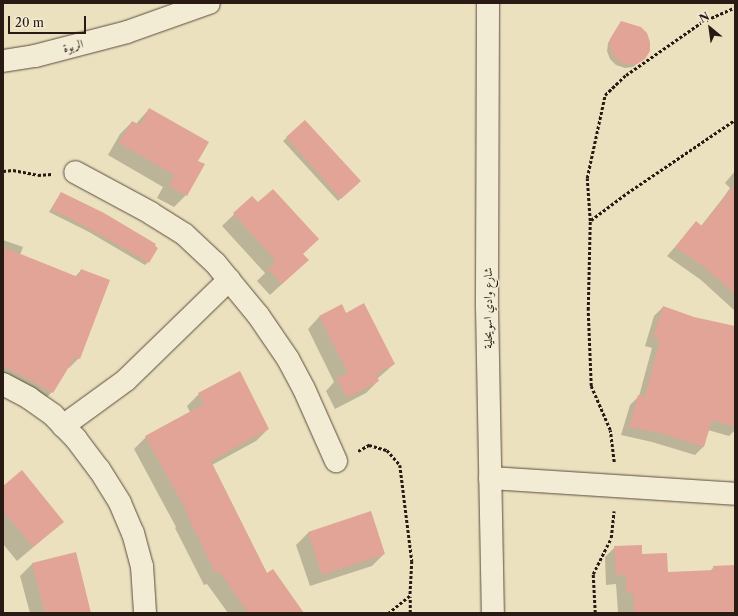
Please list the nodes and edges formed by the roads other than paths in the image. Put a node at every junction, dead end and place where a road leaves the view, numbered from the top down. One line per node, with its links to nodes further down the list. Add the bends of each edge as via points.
1 (209, 3): 3 (street, الربوة, via 127,32 35,56)
2 (488, 3): 9 (street, شارع وادي اسويحلية, via 487,307)
3 (3, 61)
4 (75, 172): 5 (street, via 184,234)
5 (229, 280): 7 (street, via 126,380); 8 (street, via 258,315 288,359 304,388)
6 (3, 384): 7 (street, via 29,398 53,415)
7 (63, 426): 11 (street, via 99,469 120,503 133,533 142,566)
8 (336, 461)
9 (490, 478): 10 (street); 12 (street, شارع وادي اسويحلية)
10 (735, 494)
11 (145, 613)
12 (493, 613)

